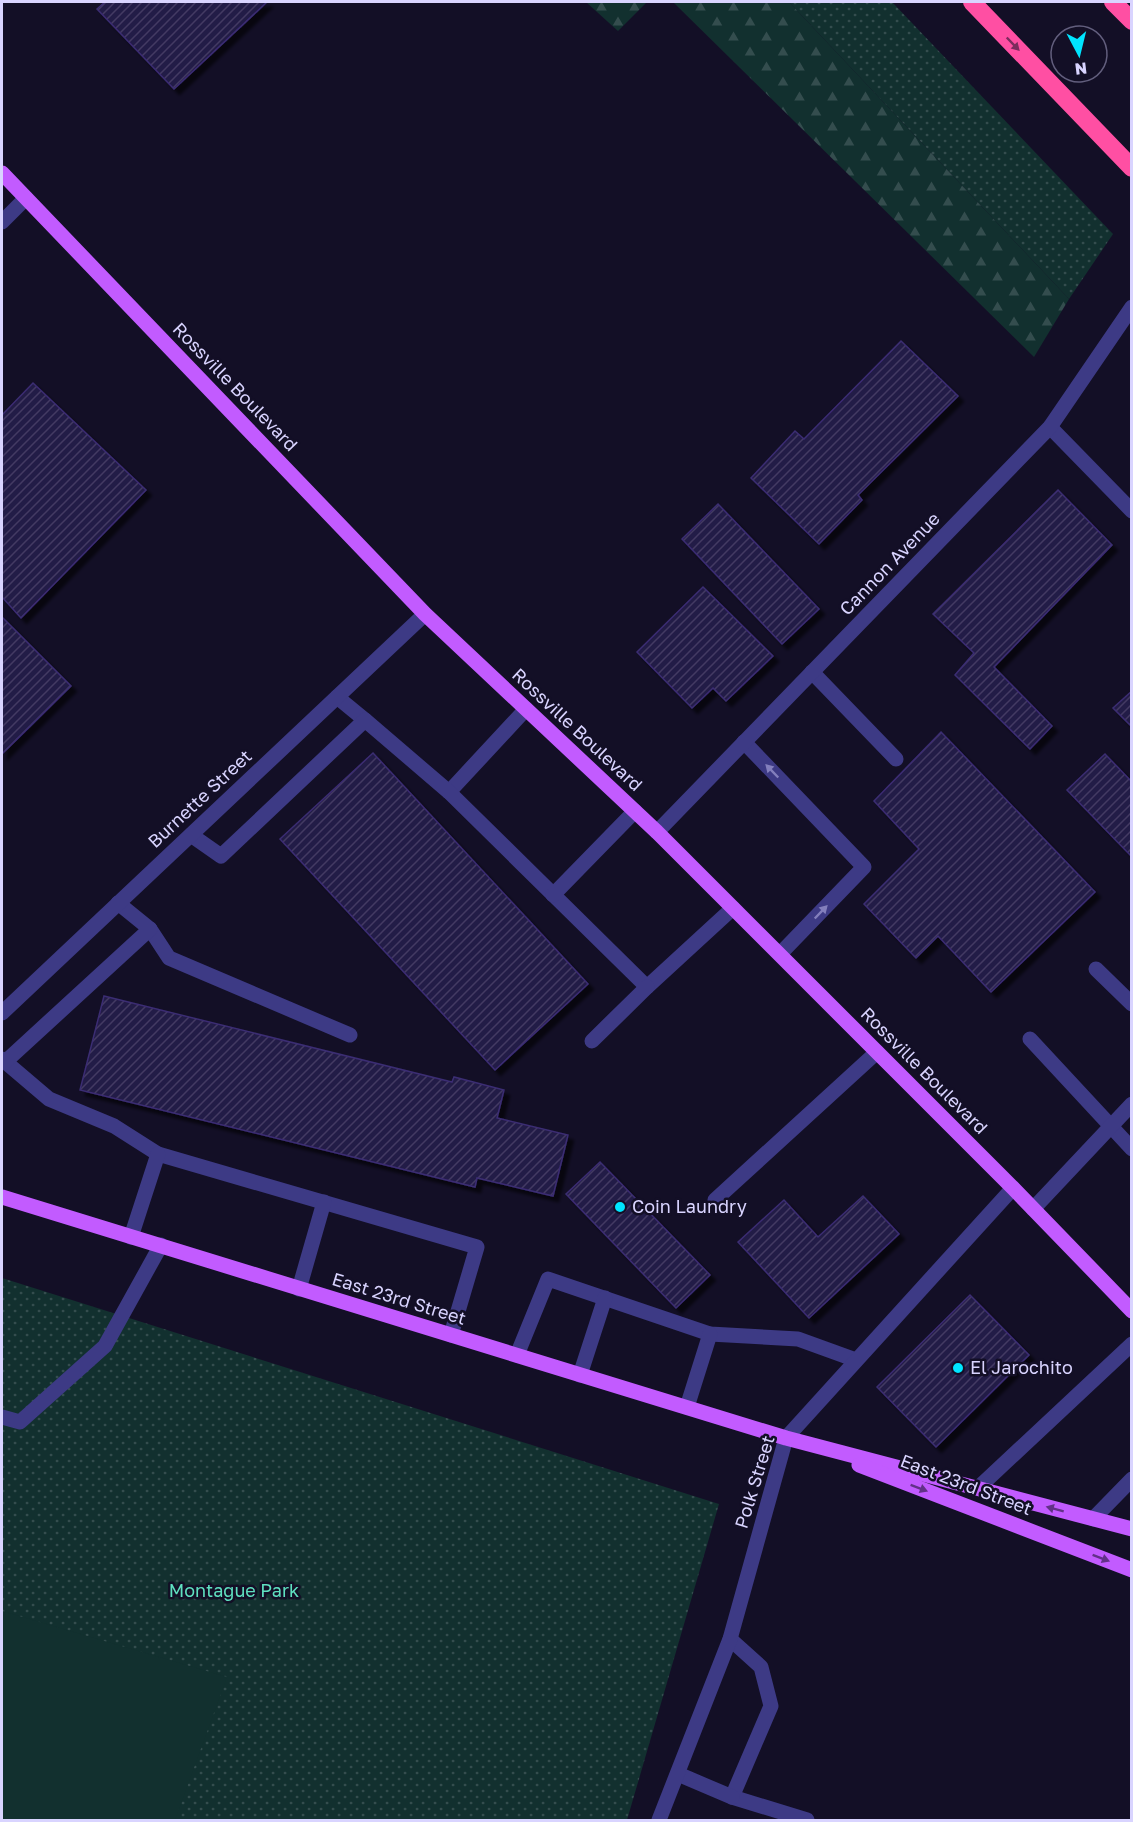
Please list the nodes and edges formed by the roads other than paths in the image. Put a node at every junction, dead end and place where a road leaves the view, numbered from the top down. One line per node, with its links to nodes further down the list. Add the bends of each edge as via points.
1 (972, 2): 4 (highway, one-way to 4)
2 (1113, 2): 3 (highway)
3 (1131, 21)
4 (1131, 168)
5 (2, 173): 6 (main road, Rossville Boulevard)
6 (26, 198): 7 (street); 11 (main road, Rossville Boulevard)
7 (2, 222)
8 (1131, 307): 9 (street, Cannon Avenue)
9 (1050, 427): 10 (street); 12 (street, Cannon Avenue)
10 (1131, 511)
11 (425, 614): 13 (street, Burnette Street); 14 (main road, Rossville Boulevard)
12 (812, 672): 16 (street, Cannon Avenue); 17 (street)
13 (337, 697): 15 (street); 21 (street, Burnette Street)
14 (526, 709): 18 (street); 19 (main road, Rossville Boulevard)
15 (365, 720): 18 (street); 21 (street, via 220,856)
16 (744, 742): 20 (street, Cannon Avenue); 26 (street, one-way to 16, via 864,867)
17 (896, 759)
18 (449, 792): 22 (street)
19 (634, 811): 20 (main road, Rossville Boulevard); 22 (street)
20 (657, 832): 24 (main road, Rossville Boulevard)
21 (191, 835): 23 (street, Burnette Street)
22 (553, 896): 28 (street)
23 (118, 903): 25 (street); 30 (street, Burnette Street)
24 (733, 908): 26 (main road, Rossville Boulevard); 28 (street)
25 (150, 929): 31 (street, via 169,958); 35 (street)
26 (780, 954): 34 (main road, Rossville Boulevard)
27 (1096, 969): 29 (street)
28 (647, 987): 33 (street)
29 (1131, 1004)
30 (2, 1013)
31 (350, 1035)
32 (1030, 1039): 37 (street)
33 (592, 1041)
34 (877, 1052): 40 (main road, Rossville Boulevard); 42 (street)
35 (3, 1060): 39 (street, via 49,1098 114,1126)
36 (1131, 1104): 37 (street)
37 (1109, 1127): 38 (street); 44 (street)
38 (1131, 1149)
39 (158, 1154): 43 (street); 45 (street)
40 (1013, 1188): 44 (main road, Rossville Boulevard); 54 (street, Polk Street)
41 (2, 1197): 45 (main road, East 23rd Street)
42 (715, 1200)
43 (324, 1202): 47 (street); 51 (street, via 477,1247)
44 (1033, 1209): 49 (main road, Rossville Boulevard)
45 (131, 1237): 46 (main road, East 23rd Street)
46 (160, 1245): 47 (main road, East 23rd Street); 57 (street, via 105,1346 20,1422)
47 (299, 1288): 51 (main road, East 23rd Street)
48 (605, 1298): 50 (street); 53 (street, via 548,1279); 55 (street)
49 (1131, 1311)
50 (710, 1334): 54 (street, via 798,1339); 56 (street)
51 (451, 1335): 53 (main road, East 23rd Street)
52 (1131, 1344): 60 (street)
53 (517, 1355): 55 (main road, East 23rd Street)
54 (856, 1360): 58 (street, Polk Street)
55 (580, 1375): 56 (main road, East 23rd Street)
56 (687, 1407): 58 (main road, East 23rd Street)
57 (2, 1417)
58 (786, 1437): 60 (main road, East 23rd Street); 63 (main road, East 23rd Street, one-way to 63); 64 (street, Polk Street)
59 (1131, 1479): 61 (street)
60 (978, 1488): 61 (main road, East 23rd Street, one-way to 60)
61 (1093, 1519): 62 (main road, East 23rd Street)
62 (1131, 1529)
63 (1131, 1570)
64 (730, 1639): 65 (street, Polk Street); 66 (street, via 761,1667 771,1706)
65 (678, 1774): 66 (street); 67 (street, Polk Street)
66 (732, 1797): 68 (street)
67 (659, 1821)
68 (807, 1821)

